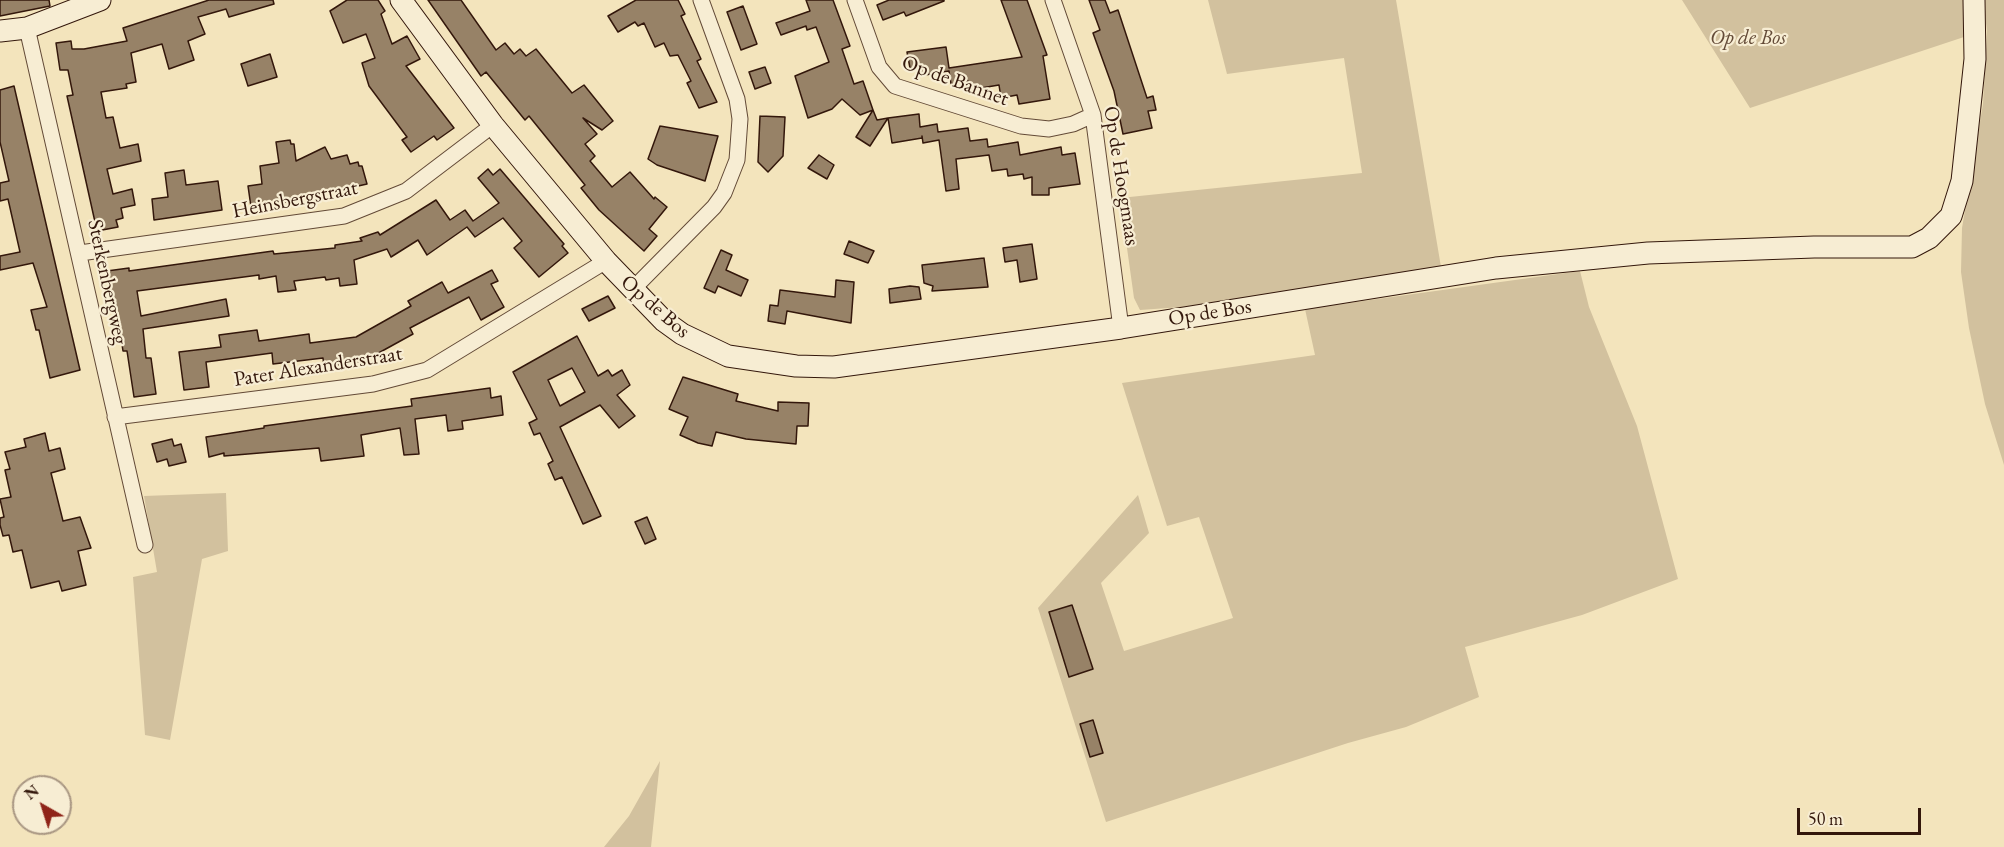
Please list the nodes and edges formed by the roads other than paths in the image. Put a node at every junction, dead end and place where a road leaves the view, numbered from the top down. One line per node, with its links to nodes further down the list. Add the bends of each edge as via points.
1 (100, 0): 7 (street)
2 (401, 0): 10 (street, Op de Bos)
3 (701, 0): 13 (street, via 738,99 737,160 714,207)
4 (855, 0): 9 (street, Op de Bannet, via 879,67 895,86 1022,126 1049,129)
5 (1053, 0): 9 (street, Op de Hoogmaas)
6 (1974, 0): 14 (street, Op de Bos, via 1975,59 1962,181 1951,216 1929,238 1912,248 1648,253 1520,266)
7 (27, 27): 8 (street); 11 (street, Sterkenbergweg)
8 (0, 31)
9 (1093, 115): 14 (street, Op de Hoogmaas)
10 (493, 125): 11 (street, Heinsbergstraat, via 406,190 344,216); 12 (street, Op de Bos)
11 (81, 254): 15 (street, Sterkenbergweg)
12 (606, 261): 13 (street, Op de Bos); 15 (street, Pater Alexanderstraat, via 427,370 373,384)
13 (632, 290): 14 (street, Op de Bos, via 682,334 702,345 728,356 796,366 877,362)
14 (1122, 328)
15 (116, 417): 16 (street, Sterkenbergweg)
16 (145, 545)

